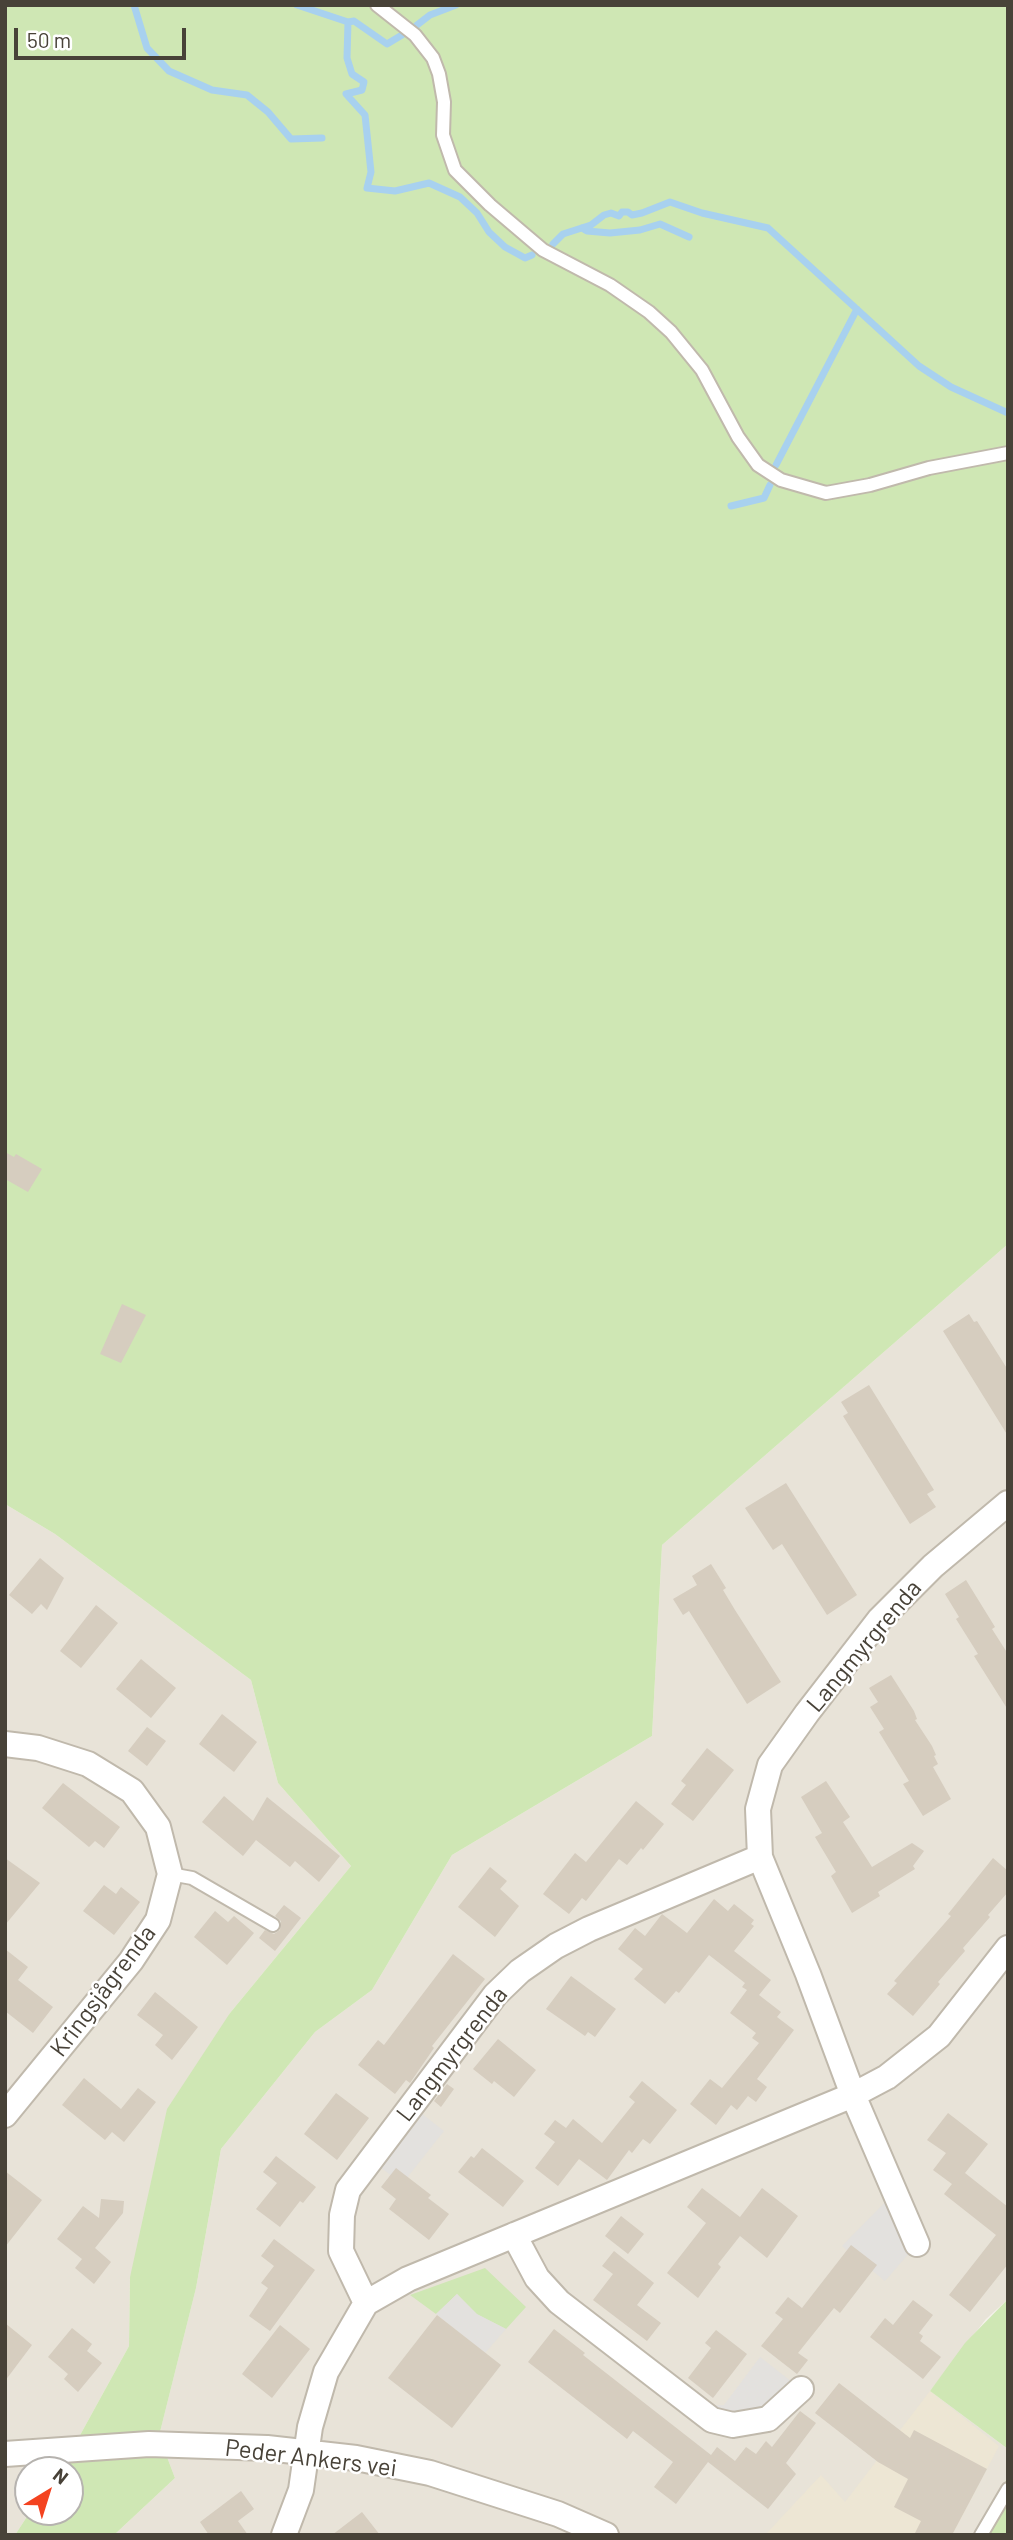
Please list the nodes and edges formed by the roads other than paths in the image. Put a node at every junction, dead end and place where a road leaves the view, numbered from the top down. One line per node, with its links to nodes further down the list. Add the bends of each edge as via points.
1 (377, 5): 2 (lane, via 415,35 433,58 444,102 443,135 456,170 543,250 610,285 671,332 702,370 758,465 781,480 826,493)
2 (1008, 453)
3 (1008, 1503): 5 (street, Langmyrgrenda, via 933,1566 879,1620 770,1765 758,1809)
4 (5, 1744): 6 (street, Kringsjågrenda, via 38,1748 89,1764 132,1791 158,1827)
5 (760, 1857): 9 (street, Langmyrgrenda); 13 (street, Langmyrgrenda, via 556,1945 495,1995 348,2190 341,2251)
6 (170, 1874): 7 (lane, via 192,1878); 10 (street, Kringsjågrenda, via 158,1920 131,1961)
7 (273, 1925)
8 (1008, 1948): 9 (street, via 939,2036 887,2077)
9 (853, 2095): 11 (street); 12 (street, Langmyrgrenda)
10 (5, 2115)
11 (514, 2235): 13 (street, via 408,2279); 14 (street, via 537,2278 559,2302 712,2420 733,2425 768,2419)
12 (917, 2244)
13 (366, 2303): 15 (street, via 326,2372)
14 (801, 2389)
15 (307, 2453): 16 (street, Peder Ankers vei, via 149,2444); 18 (street, Peder Ankers vei, via 430,2473); 19 (street, via 301,2490)
16 (5, 2454)
17 (1008, 2489): 21 (lane)
18 (553, 2524): 20 (street, Peder Ankers vei)
19 (285, 2535)
20 (606, 2535)
21 (981, 2535)

